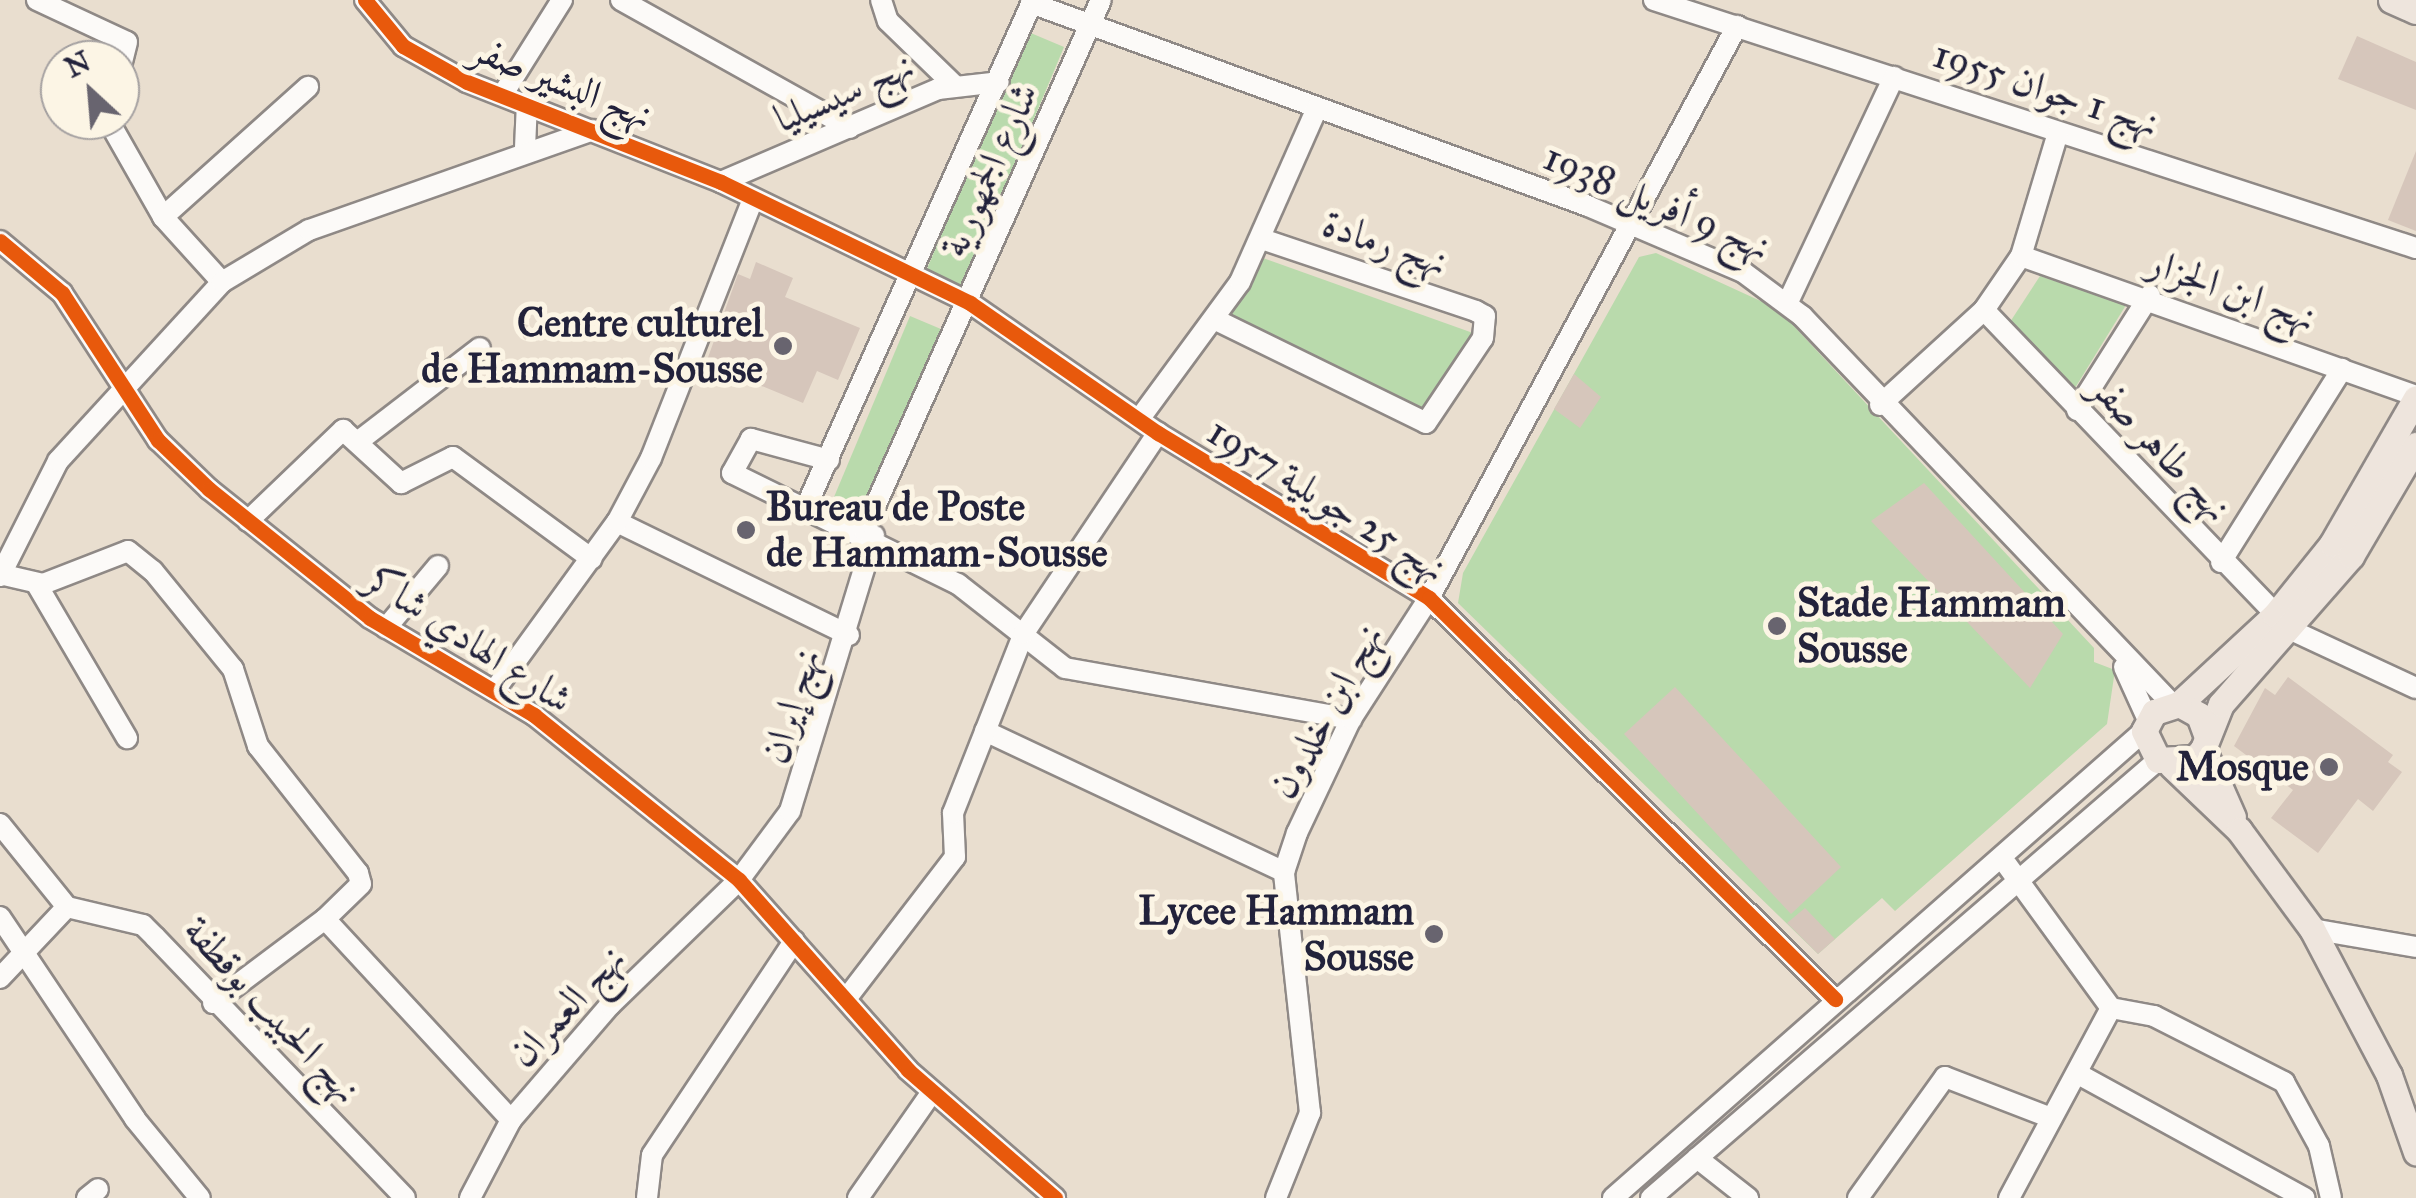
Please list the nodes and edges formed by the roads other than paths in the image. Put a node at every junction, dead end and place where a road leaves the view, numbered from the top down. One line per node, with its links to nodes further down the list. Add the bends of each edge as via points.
1 (37, 0): 13 (street)
2 (364, 0): 18 (street, نهج البشير صفر, via 403,46)
3 (562, 0): 18 (street)
4 (622, 0): 21 (street)
5 (881, 0): 16 (street, via 888,21)
6 (1101, 0): 12 (street, شارع الجمهورية)
7 (1654, 0): 11 (street, نهج 1 جوان 1955)
8 (2390, 0): 10 (main road)
9 (1032, 2): 12 (street, نهج 9 أفريل 1938); 15 (street, شارع الجمهورية)
10 (2416, 10)
11 (1736, 26): 14 (street, نهج 1 جوان 1955); 29 (street, نهج ابن خلدون)
12 (1090, 29): 20 (street, نهج 9 أفريل 1938); 38 (street, شارع الجمهورية)
13 (124, 40)
14 (1894, 77): 23 (street, نهج 1 جوان 1955); 37 (street)
15 (999, 82): 16 (street, نهج سيسيليا); 34 (street, شارع الجمهورية)
16 (954, 86): 21 (street, نهج سيسيليا)
17 (308, 87): 28 (street)
18 (503, 94): 19 (street, نهج البشير صفر)
19 (527, 102): 22 (street, نهج البشير صفر); 25 (street)
20 (1318, 108): 29 (street, نهج 9 أفريل 1938); 30 (street)
21 (850, 128): 26 (street, نهج سيسيليا)
22 (593, 130): 25 (street); 26 (street, نهج البشير صفر)
23 (2058, 133): 32 (street, نهج 1 جوان 1955); 33 (street)
24 (120, 140): 28 (street)
25 (524, 148): 35 (street, via 309,230)
26 (720, 182): 27 (street, نهج البشير صفر)
27 (753, 200): 34 (street, نهج 25 جويلية 1957); 54 (street, via 665,426)
28 (164, 217): 35 (street)
29 (1634, 228): 37 (street, نهج 9 أفريل 1938, via 1705,252); 61 (street, نهج ابن خلدون)
30 (1262, 239): 40 (street); 40 (street, نهج رمادة, via 1485,316 1474,352 1426,422)
31 (0, 241): 43 (street, شارع الهادي شاكر, via 62,293)
32 (2416, 248)
33 (2021, 256): 36 (street, نهج ابن الجزار); 39 (street)
34 (915, 280): 38 (street, نهج 25 جويلية 1957); 51 (street, شارع الجمهورية)
35 (222, 282): 43 (street)
36 (2150, 295): 42 (street, نهج ابن الجزار); 46 (street)
37 (1788, 302): 45 (street, نهج 9 أفريل 1938)
38 (970, 304): 47 (street, نهج 25 جويلية 1957); 55 (street, شارع الجمهورية)
39 (1984, 310): 45 (street); 46 (street, نهج طاهر صفر)
40 (1214, 319): 47 (street)
41 (480, 348): 49 (street)
42 (2342, 368): 44 (street, نهج ابن الجزار); 57 (street)
43 (122, 388): 53 (street, شارع الهادي شاكر, via 158,440); 59 (street, via 58,461)
44 (2416, 397): 62 (main road)
45 (1880, 405): 66 (street, نهج 9 أفريل 1938)
46 (2077, 410): 57 (street, نهج طاهر صفر)
47 (1140, 418): 48 (street, نهج 25 جويلية 1957)
48 (1158, 433): 61 (street, نهج 25 جويلية 1957); 64 (street)
49 (360, 440): 53 (street, via 340,432); 56 (street, via 401,483 454,457)
50 (2416, 445): 62 (main road, via 2374,522)
51 (829, 460): 52 (street, شارع الجمهورية); 52 (street, via 752,439 735,457 734,477)
52 (806, 507): 55 (street)
53 (248, 521): 63 (street, شارع الهادي شاكر)
54 (617, 522): 56 (street); 65 (street)
55 (869, 533): 64 (street); 65 (street, نهج إيران)
56 (592, 558): 68 (street)
57 (2221, 562): 62 (street, نهج طاهر صفر)
58 (438, 566): 63 (street)
59 (2, 576): 60 (street)
60 (36, 583): 73 (street); 84 (street, via 128,551 153,570 233,668 258,746 358,873 361,884)
61 (1429, 598): 70 (street, نهج ابن خلدون); 91 (street, نهج 25 جويلية 1957)
62 (2283, 623): 67 (street); 69 (main road); 74 (main road, via 2220,704)
63 (386, 628): 68 (street, شارع الهادي شاكر)
64 (1024, 633): 70 (street, via 1065,668); 72 (street)
65 (850, 635): 81 (street, نهج إيران, via 800,792)
66 (2122, 660): 69 (street); 71 (street)
67 (2416, 688)
68 (494, 690): 81 (street, شارع الهادي شاكر)
69 (2175, 704): 71 (main road); 74 (main road, via 2200,715)
70 (1351, 718): 79 (street, نهج ابن خلدون)
71 (2146, 726): 75 (main road); 78 (street)
72 (985, 731): 79 (street); 90 (street, via 953,813 955,857)
73 (127, 738)
74 (2205, 743): 75 (main road); 77 (main road)
75 (2165, 763): 77 (main road); 80 (street)
76 (0, 824): 82 (street)
77 (2239, 830): 85 (main road)
78 (2000, 855): 80 (street); 91 (street)
79 (1284, 872): 106 (street, نهج ابن خلدون, via 1310,1113)
80 (2015, 876): 93 (street); 99 (street)
81 (739, 880): 86 (street, شارع الهادي شاكر); 97 (street, نهج العمران)
82 (67, 907): 88 (street); 92 (street, نهج الحبيب بوقطفة, via 143,925)
83 (0, 916): 88 (street)
84 (325, 919): 92 (street); 97 (street)
85 (2312, 929): 87 (street); 98 (main road, via 2389,1075)
86 (794, 941): 90 (street, شارع الهادي شاكر); 104 (street, via 652,1155)
87 (2416, 947)
88 (32, 954): 89 (street); 101 (street, via 73,1030)
89 (0, 978)
90 (846, 998): 95 (street, شارع الهادي شاكر)
91 (1836, 999): 107 (street)
92 (213, 1003): 102 (street, نهج الحبيب بوقطفة)
93 (2111, 1008): 94 (street); 113 (street, via 2154,1016 2284,1082 2319,1146)
94 (2080, 1075): 96 (street); 112 (street)
95 (932, 1092): 100 (street, شارع الهادي شاكر); 105 (street)
96 (2051, 1118): 110 (street, via 1945,1077); 111 (street)
97 (511, 1120): 103 (street, نهج العمران)
98 (2416, 1152)
99 (1696, 1158): 108 (street); 109 (street)
100 (1043, 1194)
101 (200, 1198)
102 (405, 1198)
103 (470, 1198)
104 (647, 1198)
105 (858, 1198)
106 (1276, 1198)
107 (1613, 1198)
108 (1651, 1198)
109 (1748, 1198)
110 (1858, 1198)
111 (2010, 1198)
112 (2306, 1198)
113 (2331, 1198)

